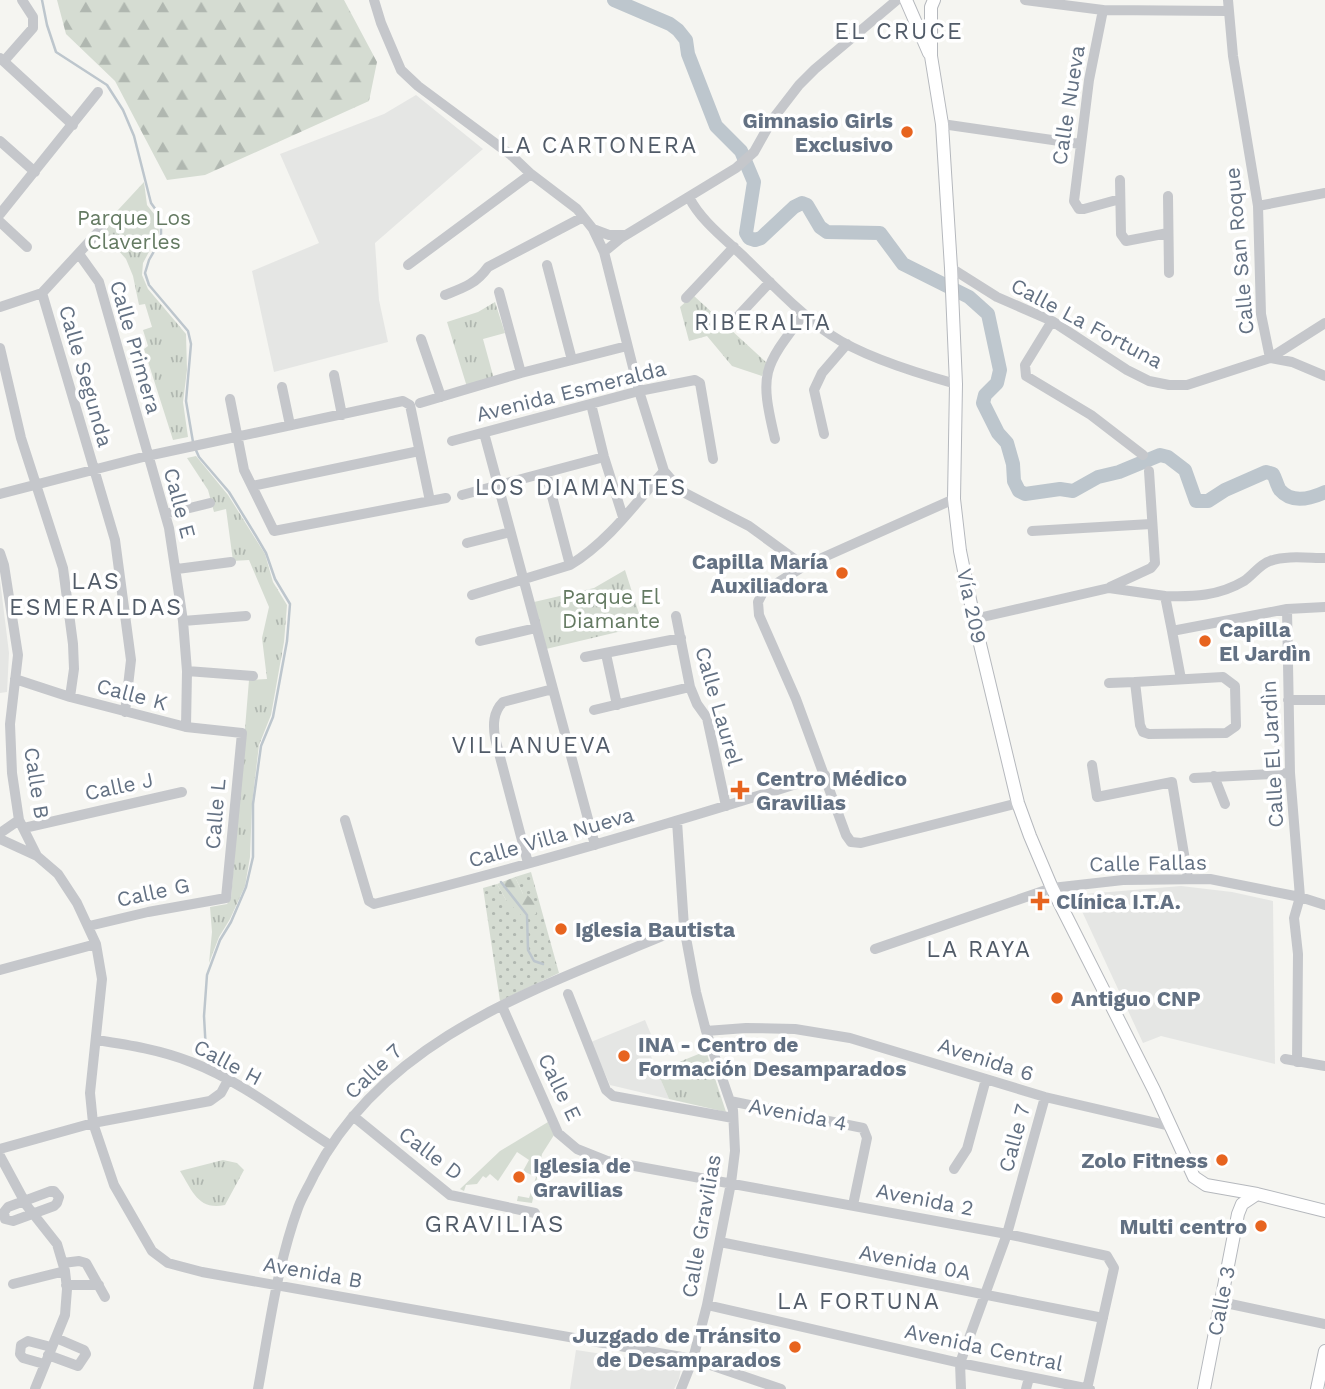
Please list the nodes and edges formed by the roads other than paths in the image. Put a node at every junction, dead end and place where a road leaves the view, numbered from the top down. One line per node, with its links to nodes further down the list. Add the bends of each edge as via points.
1 (22, 0): 10 (street, via 33,17 33,28)
2 (374, 0): 17 (street, via 401,70)
3 (897, 0): 21 (street, via 799,85 754,152)
4 (907, 0): 6 (main road, via 923,7); 9 (main road)
5 (1025, 0): 8 (street)
6 (932, 3): 9 (main road, Vía 209)
7 (1227, 5): 8 (street); 23 (street, Calle San Roque)
8 (1104, 10): 15 (street, Calle Nueva)
9 (931, 56): 12 (main road, Vía 209)
10 (2, 60): 13 (street)
11 (99, 92): 13 (street)
12 (942, 124): 15 (street); 37 (main road, Vía 209)
13 (73, 125): 16 (street)
14 (0, 141): 16 (street)
15 (1080, 144): 22 (street, Calle Nueva, via 1075,205 1084,209)
16 (35, 172): 24 (street)
17 (531, 174): 25 (street); 35 (street)
18 (1120, 180): 22 (street)
19 (1325, 193): 23 (street)
20 (1168, 196): 29 (street)
21 (689, 197): 30 (street); 32 (street, via 694,208)
22 (1120, 199): 29 (street, via 1121,233 1126,241)
23 (1258, 206): 53 (street, Calle San Roque, via 1261,314)
24 (0, 214)
25 (583, 216): 28 (street); 42 (street, via 488,267 472,285)
26 (0, 222): 31 (street)
27 (101, 229): 34 (street)
28 (593, 229): 30 (street); 33 (street)
29 (1168, 233): 38 (street)
30 (626, 235): 33 (street)
31 (27, 247)
32 (734, 247): 39 (street); 43 (street)
33 (604, 252): 51 (street)
34 (79, 254): 41 (street); 74 (street, Calle Primera, via 99,282)
35 (408, 265)
36 (547, 265): 54 (street)
37 (952, 271): 46 (street, Calle La Fortuna); 58 (main road, Vía 209)
38 (1169, 273)
39 (770, 282): 45 (street); 48 (street)
40 (499, 292): 55 (street)
41 (43, 293): 44 (street); 77 (street, Calle Segunda)
42 (445, 295)
43 (686, 298)
44 (0, 307)
45 (804, 314): 50 (street); 70 (street, via 777,350 765,378)
46 (1052, 321): 53 (street, Calle La Fortuna, via 1127,370 1169,385 1187,385); 73 (street, via 1025,365 1026,376 1091,415)
47 (1325, 323): 53 (street, Calle La Fortuna)
48 (729, 326)
49 (421, 339): 61 (street)
50 (847, 344): 58 (street); 68 (street, via 814,390)
51 (627, 346): 54 (street); 60 (street)
52 (0, 348): 81 (street)
53 (1270, 358): 57 (street, Calle San Roque)
54 (572, 360): 55 (street)
55 (522, 373): 61 (street)
56 (334, 375): 65 (street)
57 (1325, 376)
58 (956, 384): 87 (main road, Vía 209)
59 (282, 387): 66 (street)
60 (639, 391): 64 (street, Avenida Esmeralda); 76 (street, Avenida Esmeralda, via 695,380 700,383); 78 (street)
61 (441, 397): 63 (street)
62 (230, 400): 69 (street)
63 (420, 403)
64 (591, 404): 67 (street, Avenida Esmeralda); 75 (street)
65 (342, 415): 66 (street); 72 (street, via 407,402)
66 (290, 425): 69 (street)
67 (484, 433): 71 (street, Avenida Esmeralda); 83 (street)
68 (824, 434)
69 (237, 438): 74 (street); 82 (street)
70 (775, 439)
71 (452, 441)
72 (419, 451): 82 (street); 88 (street)
73 (1143, 455)
74 (147, 456): 77 (street); 90 (street, Calle E)
75 (604, 457): 80 (street); 91 (street)
76 (713, 459)
77 (92, 469): 81 (street); 131 (street, via 115,540 123,594 131,660)
78 (664, 471): 91 (street); 100 (street, via 681,491 749,526)
79 (1149, 471): 92 (street)
80 (546, 473): 83 (street); 99 (street)
81 (37, 484): 84 (street); 126 (street, via 62,568 73,644)
82 (252, 486): 88 (street, via 274,531)
83 (498, 486): 85 (street); 93 (street)
84 (0, 494)
85 (462, 495)
86 (446, 498): 88 (street)
87 (954, 499): 100 (street); 110 (main road, Vía 209)
88 (430, 501)
89 (210, 503): 90 (street)
90 (165, 514): 101 (street, Calle E)
91 (623, 517): 99 (street, via 599,544)
92 (1151, 524): 94 (street); 103 (street, via 1155,563)
93 (510, 531): 95 (street); 102 (street)
94 (1032, 531)
95 (467, 543)
96 (0, 553): 120 (street, Calle B, via 18,655)
97 (1325, 558): 105 (street, via 1276,559 1246,580 1206,596)
98 (231, 562): 101 (street)
99 (570, 565): 102 (street)
100 (804, 566): 136 (street, via 764,592 758,602 759,615)
101 (177, 569): 111 (street, Calle E)
102 (523, 580): 104 (street); 112 (street)
103 (1109, 588): 105 (street); 110 (street)
104 (472, 595)
105 (1165, 596): 113 (street)
106 (1325, 607): 107 (street)
107 (1287, 609): 113 (street); 128 (street, Calle El Jardìn)
108 (676, 615): 114 (street, Calle Laurel)
109 (246, 616): 111 (street)
110 (974, 619): 140 (main road, Vía 209)
111 (183, 621): 118 (street, Calle E)
112 (536, 628): 115 (street); 125 (street)
113 (1172, 631): 121 (street)
114 (681, 638): 116 (street); 124 (street, Calle Laurel)
115 (480, 641)
116 (606, 654): 117 (street); 129 (street)
117 (585, 657)
118 (187, 671): 119 (street); 132 (street, Calle E)
119 (253, 677)
120 (15, 679): 126 (street, Calle K); 145 (street, Calle B, via 10,724)
121 (1181, 679): 122 (street); 122 (street, via 1230,680 1235,685 1236,726 1226,733 1143,732)
122 (1135, 682): 123 (street)
123 (1109, 683)
124 (690, 687): 129 (street); 142 (street, Calle Laurel, via 707,718)
125 (553, 689): 148 (street); 150 (street, via 503,702 494,719)
126 (70, 697): 131 (street, Calle K)
127 (1325, 700): 128 (street)
128 (1287, 701): 135 (street, Calle El Jardìn)
129 (617, 705): 130 (street)
130 (594, 710)
131 (125, 712): 132 (street, Calle K)
132 (186, 727): 133 (street, Calle K)
133 (242, 733): 154 (street, Calle L)
134 (1092, 765): 151 (street, via 1097,797 1172,782)
135 (1290, 773): 137 (street); 153 (street, Calle El Jardìn)
136 (825, 775): 140 (street, via 851,842); 142 (street, Calle Villa Nueva)
137 (1214, 776): 138 (street); 141 (street)
138 (1194, 778)
139 (182, 792): 145 (street, Calle J)
140 (1018, 803): 152 (main road, Vía 209)
141 (1225, 804)
142 (726, 806): 144 (street, Calle Villa Nueva)
143 (345, 820): 150 (street, Calle Villa Nueva, via 369,901 374,904)
144 (677, 821): 148 (street, Calle Villa Nueva); 157 (street, Calle Gravilias)
145 (21, 824): 146 (street, Calle J); 149 (street, Calle B)
146 (0, 833)
147 (0, 839): 149 (street)
148 (595, 845): 150 (street, Calle Villa Nueva)
149 (37, 856): 156 (street, Calle B, via 58,874)
150 (527, 863)
151 (1188, 878): 152 (street, Calle Fallas); 153 (street, Calle Fallas)
152 (1052, 888): 159 (street, Calle Fallas); 175 (main road, Vía 209)
153 (1300, 897): 155 (street, Calle Fallas); 166 (street, Calle El Jardìn, via 1294,918)
154 (226, 898): 156 (street, Calle G)
155 (1325, 905)
156 (89, 926): 158 (street, Calle B)
157 (684, 927): 162 (street, Calle 7); 163 (street, Calle Gravilias)
158 (96, 944): 160 (street); 164 (street, Calle B, via 102,979)
159 (875, 949)
160 (0, 970)
161 (568, 994): 173 (street, via 612,1096)
162 (502, 1006): 172 (street, Calle 7, via 431,1044); 180 (street, Calle E, via 558,1133 577,1149 607,1161)
163 (706, 1031): 168 (street, Avenida 6, via 817,1032); 171 (street, Calle Gravilias)
164 (97, 1040): 169 (street, Calle H, via 157,1050); 174 (street, Avenida B, via 90,1093)
165 (1285, 1059): 166 (street)
166 (1297, 1062): 167 (street)
167 (1325, 1066)
168 (986, 1079): 170 (street, Avenida 6); 179 (street, via 967,1149)
169 (228, 1080): 174 (street, via 210,1101); 176 (street, Calle H)
170 (1045, 1097): 175 (street, Avenida 6); 189 (street, Calle 7)
171 (730, 1101): 173 (street, Calle Gravilias); 184 (street, Avenida 4, via 860,1126 867,1138)
172 (353, 1116): 176 (street, Calle 7); 186 (street, Calle D, via 450,1195)
173 (733, 1118): 180 (street, Calle Gravilias)
174 (93, 1123): 177 (street); 195 (street, Avenida B, via 114,1185 157,1256 187,1269)
175 (1171, 1126): 181 (main road, Vía 209, via 1190,1171 1199,1182)
176 (330, 1146): 195 (street, Calle 7, via 298,1206)
177 (0, 1149)
178 (0, 1156): 183 (street)
179 (954, 1169)
180 (731, 1183): 184 (street, Avenida 2); 190 (street, Calle Gravilias)
181 (1214, 1186): 182 (main road); 188 (main road, via 1229,1198)
182 (1256, 1194): 185 (main road); 188 (main road, via 1242,1203)
183 (24, 1201): 187 (street); 187 (street, via 5,1209 5,1219); 187 (street, via 57,1193 57,1203)
184 (853, 1205): 189 (street, Avenida 2)
185 (1325, 1211)
186 (535, 1213)
187 (33, 1214): 191 (street, via 57,1244)
188 (1238, 1214): 198 (main road, Calle 3)
189 (1007, 1234): 196 (street, Calle 7); 200 (street, Avenida 2, via 1111,1259 1114,1268)
190 (720, 1242): 196 (street, Avenida 0A); 199 (street, Calle Gravilias)
191 (64, 1267): 192 (street); 193 (street); 194 (street, via 86,1263)
192 (13, 1284)
193 (66, 1285): 194 (street); 206 (street, via 65,1315)
194 (99, 1285): 197 (street)
195 (276, 1285): 203 (street, Avenida B); 207 (street, Calle 7)
196 (984, 1295): 200 (street, Avenida 0A); 204 (street, Calle 7)
197 (106, 1297)
198 (1222, 1302): 201 (street); 213 (main road, Calle 3)
199 (707, 1305): 203 (street, Calle Gravilias); 204 (street, Avenida Central)
200 (1103, 1318): 212 (street)
201 (1325, 1324)
202 (1325, 1352): 214 (main road)
203 (693, 1359): 208 (street, Calle Gravilias); 209 (street, Avenida B)
204 (960, 1363): 205 (street, Avenida Central); 210 (street, Calle 7)
205 (1029, 1377): 211 (street); 212 (street, Avenida Central)
206 (35, 1389)
207 (258, 1389)
208 (681, 1389)
209 (781, 1389)
210 (961, 1389)
211 (1026, 1389)
212 (1088, 1389)
213 (1203, 1389)
214 (1317, 1389)

